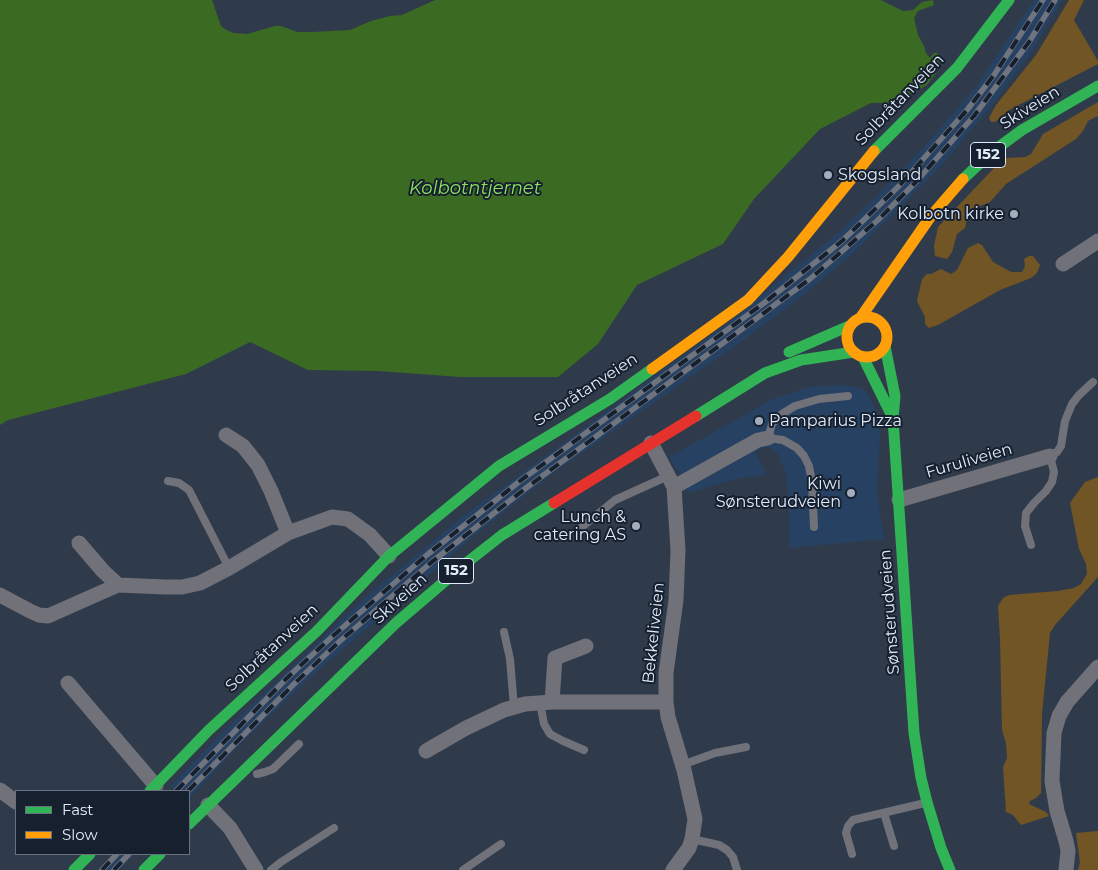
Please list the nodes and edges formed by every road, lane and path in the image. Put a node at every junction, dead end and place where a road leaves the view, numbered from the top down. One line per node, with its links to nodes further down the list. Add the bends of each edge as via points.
1 (1009, 0): 29 (main road, Solbråtanveien, via 957,68 867,159 788,257 748,300 610,399 499,466)
2 (1098, 86): 4 (main road, Skiveien / 152, via 1022,130 976,165 931,216)
3 (1098, 241): 5 (street)
4 (906, 254): 6 (main road, Skiveien / 152); 8 (main road, Skiveien / 152)
5 (1063, 264)
6 (896, 288)
7 (889, 311): 10 (main road)
8 (861, 317): 9 (main road, 152); 10 (main road, via 875,318)
9 (849, 326): 12 (main road, via 846,340); 13 (main road, Skiveien / 152, via 786,354)
10 (885, 328): 11 (main road)
11 (885, 346): 12 (main road, 152, via 876,355); 16 (main road, Sønsterudveien, via 895,396)
12 (858, 355): 13 (main road, Skiveien / 152, via 801,360); 16 (main road, Sønsterudveien)
13 (765, 373): 19 (main road, Skiveien / 152)
14 (1093, 382): 20 (lane, via 1072,404 1061,446)
15 (848, 396): 18 (lane, via 795,406 772,424)
16 (893, 419): 23 (main road, Sønsterudveien)
17 (226, 435): 26 (street, via 243,446 258,466)
18 (768, 438): 22 (street); 25 (lane, via 783,440 804,456 812,482)
19 (651, 443): 22 (street, Bekkeliveien); 50 (main road, Skiveien / 152, via 486,546 361,656)
20 (1050, 456): 23 (street, Furuliveien); 28 (lane, via 1054,472 1052,482 1029,508 1024,520)
21 (168, 481): 30 (lane, via 180,483 189,490)
22 (671, 482): 24 (lane, via 615,500); 37 (street, Bekkeliveien, via 678,550)
23 (899, 500): 49 (main road, Sønsterudveien, via 912,710)
24 (582, 527)
25 (814, 527)
26 (288, 533): 29 (street, via 332,517 348,519 370,535); 30 (street)
27 (79, 543): 31 (street)
28 (1031, 545)
29 (389, 556): 46 (main road, Solbråtanveien, via 317,631 209,730)
30 (229, 568): 31 (street, via 182,587)
31 (118, 585): 32 (street, via 48,616 34,614)
32 (0, 595)
33 (504, 632): 39 (lane)
34 (586, 646): 38 (street, via 555,658)
35 (1098, 667): 68 (street, via 1067,702 1058,716 1054,733 1052,781 1068,851)
36 (68, 683): 46 (street, Solbråtanveien)
37 (666, 702): 38 (street); 44 (street, Bekkeliveien)
38 (546, 703): 39 (street); 42 (lane, via 544,724 550,734)
39 (514, 707): 43 (street, via 466,728)
40 (299, 744): 45 (lane, via 273,769)
41 (746, 747): 44 (lane, via 715,753)
42 (584, 750)
43 (426, 751)
44 (682, 765): 54 (street, Bekkeliveien, via 693,804)
45 (257, 774)
46 (153, 788)
47 (0, 790): 48 (street)
48 (15, 801)
49 (927, 802): 51 (lane); 67 (main road, Sønsterudveien)
50 (208, 805): 52 (main road, Skiveien / 152); 62 (street, via 230,828)
51 (884, 813): 56 (lane); 57 (lane, via 854,820 848,826 846,833)
52 (190, 823)
53 (334, 828): 63 (lane)
54 (692, 839): 65 (street, Bekkeliveien); 66 (lane, via 727,850)
55 (501, 844): 64 (lane)
56 (894, 846)
57 (852, 854)
58 (85, 855): 60 (main road)
59 (159, 855): 61 (main road)
60 (74, 870)
61 (144, 870)
62 (256, 870)
63 (271, 870)
64 (463, 870)
65 (673, 870)
66 (737, 870)
67 (950, 870)
68 (1066, 870)

